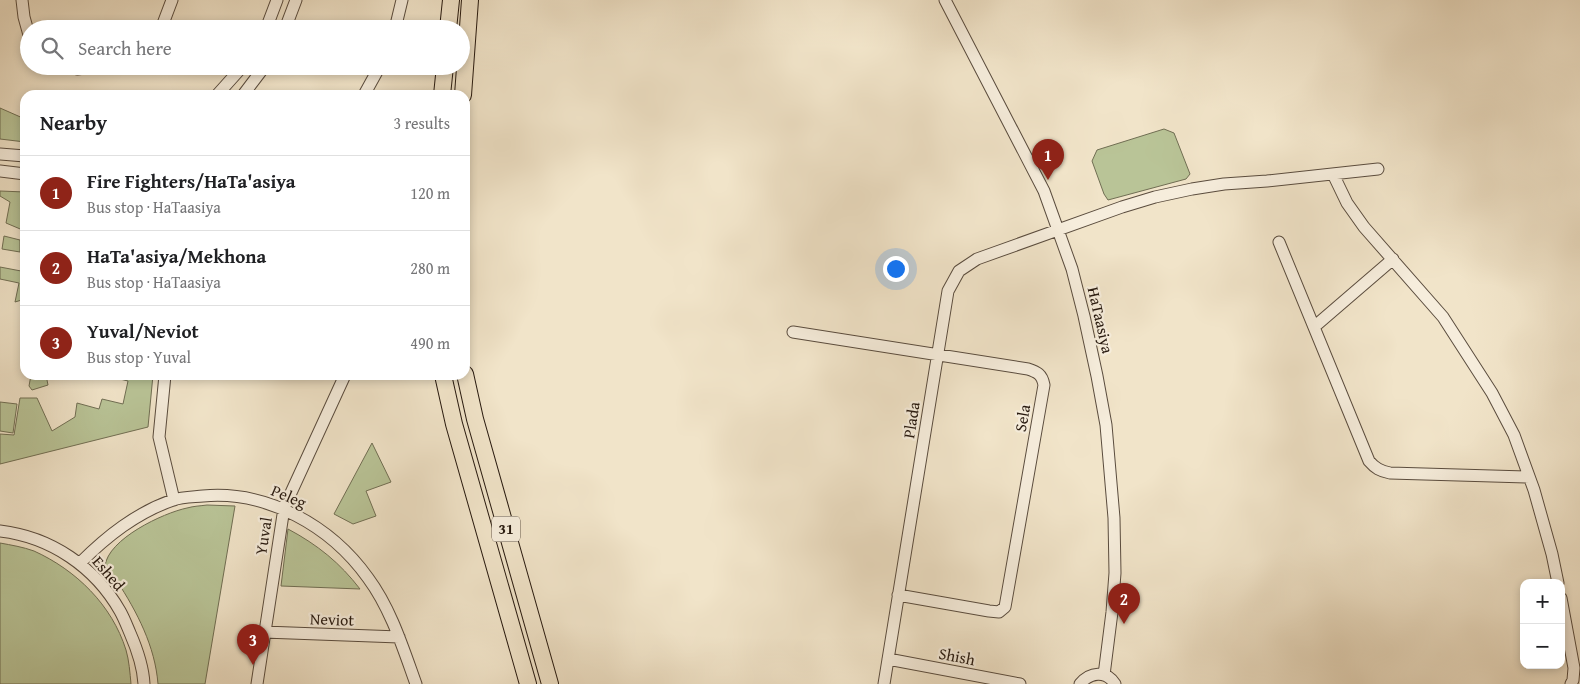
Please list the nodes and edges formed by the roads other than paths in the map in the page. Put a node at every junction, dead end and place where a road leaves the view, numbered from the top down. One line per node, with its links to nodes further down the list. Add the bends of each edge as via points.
1 (22, 0): 9 (street)
2 (172, 0): 10 (street)
3 (277, 0): 11 (street)
4 (296, 0): 12 (street)
5 (402, 0): 13 (street)
6 (451, 0): 14 (highway)
7 (470, 0): 15 (highway)
8 (945, 0): 32 (street, HaTaasiya, via 1044,191)
9 (25, 20)
10 (164, 20)
11 (269, 20)
12 (288, 20)
13 (397, 20)
14 (449, 20)
15 (469, 20)
16 (235, 75): 21 (street)
17 (258, 75): 22 (street)
18 (375, 75): 23 (street)
19 (444, 75): 24 (highway)
20 (464, 75): 25 (highway)
21 (222, 90)
22 (247, 90)
23 (367, 90)
24 (443, 90)
25 (463, 90)
26 (0, 154): 27 (street)
27 (20, 156)
28 (1378, 169): 31 (street, Plada)
29 (0, 172): 30 (street)
30 (20, 174)
31 (1333, 174): 32 (street, Plada, via 1192,189 1122,207); 34 (street, via 1346,203)
32 (1058, 230): 37 (street, Plada, via 977,259 959,271 948,291); 53 (street, HaTaasiya, via 1072,269 1092,350 1110,460 1115,573)
33 (1279, 242): 35 (street)
34 (1392, 259): 35 (street); 42 (street, via 1443,317 1492,393 1514,435)
35 (1314, 326): 42 (street, via 1374,467 1390,473)
36 (793, 332): 37 (street, Sela)
37 (938, 354): 48 (street, Plada); 48 (street, Sela, via 1028,369 1038,372 1044,385 1005,607 999,612 990,611)
38 (165, 380): 43 (street, via 159,436)
39 (343, 380): 44 (street, Yuval)
40 (445, 380): 57 (highway, 31, via 454,424)
41 (466, 380): 58 (highway, 31)
42 (1529, 477): 47 (street)
43 (174, 500): 44 (street, Peleg, via 214,494 243,496); 46 (street, Peleg, via 130,520)
44 (284, 508): 50 (street, Yuval); 51 (street, Peleg, via 312,524 358,565 384,602)
45 (0, 531): 46 (street, Eshed, via 37,540)
46 (80, 563): 54 (street, Eshed, via 120,611 138,650)
47 (1557, 579)
48 (898, 595): 52 (street, Plada)
49 (1565, 620): 63 (street, via 1574,668)
50 (264, 632): 51 (street, Neviot); 55 (street, Yuval)
51 (399, 637): 56 (street, Peleg)
52 (888, 659): 59 (street, Plada); 60 (street, Shish)
53 (1104, 675): 61 (street, via 1089,676); 62 (street)
54 (144, 684)
55 (257, 684)
56 (416, 684)
57 (528, 684)
58 (550, 684)
59 (884, 684)
60 (1020, 684)
61 (1080, 684)
62 (1115, 684)
63 (1571, 684)

